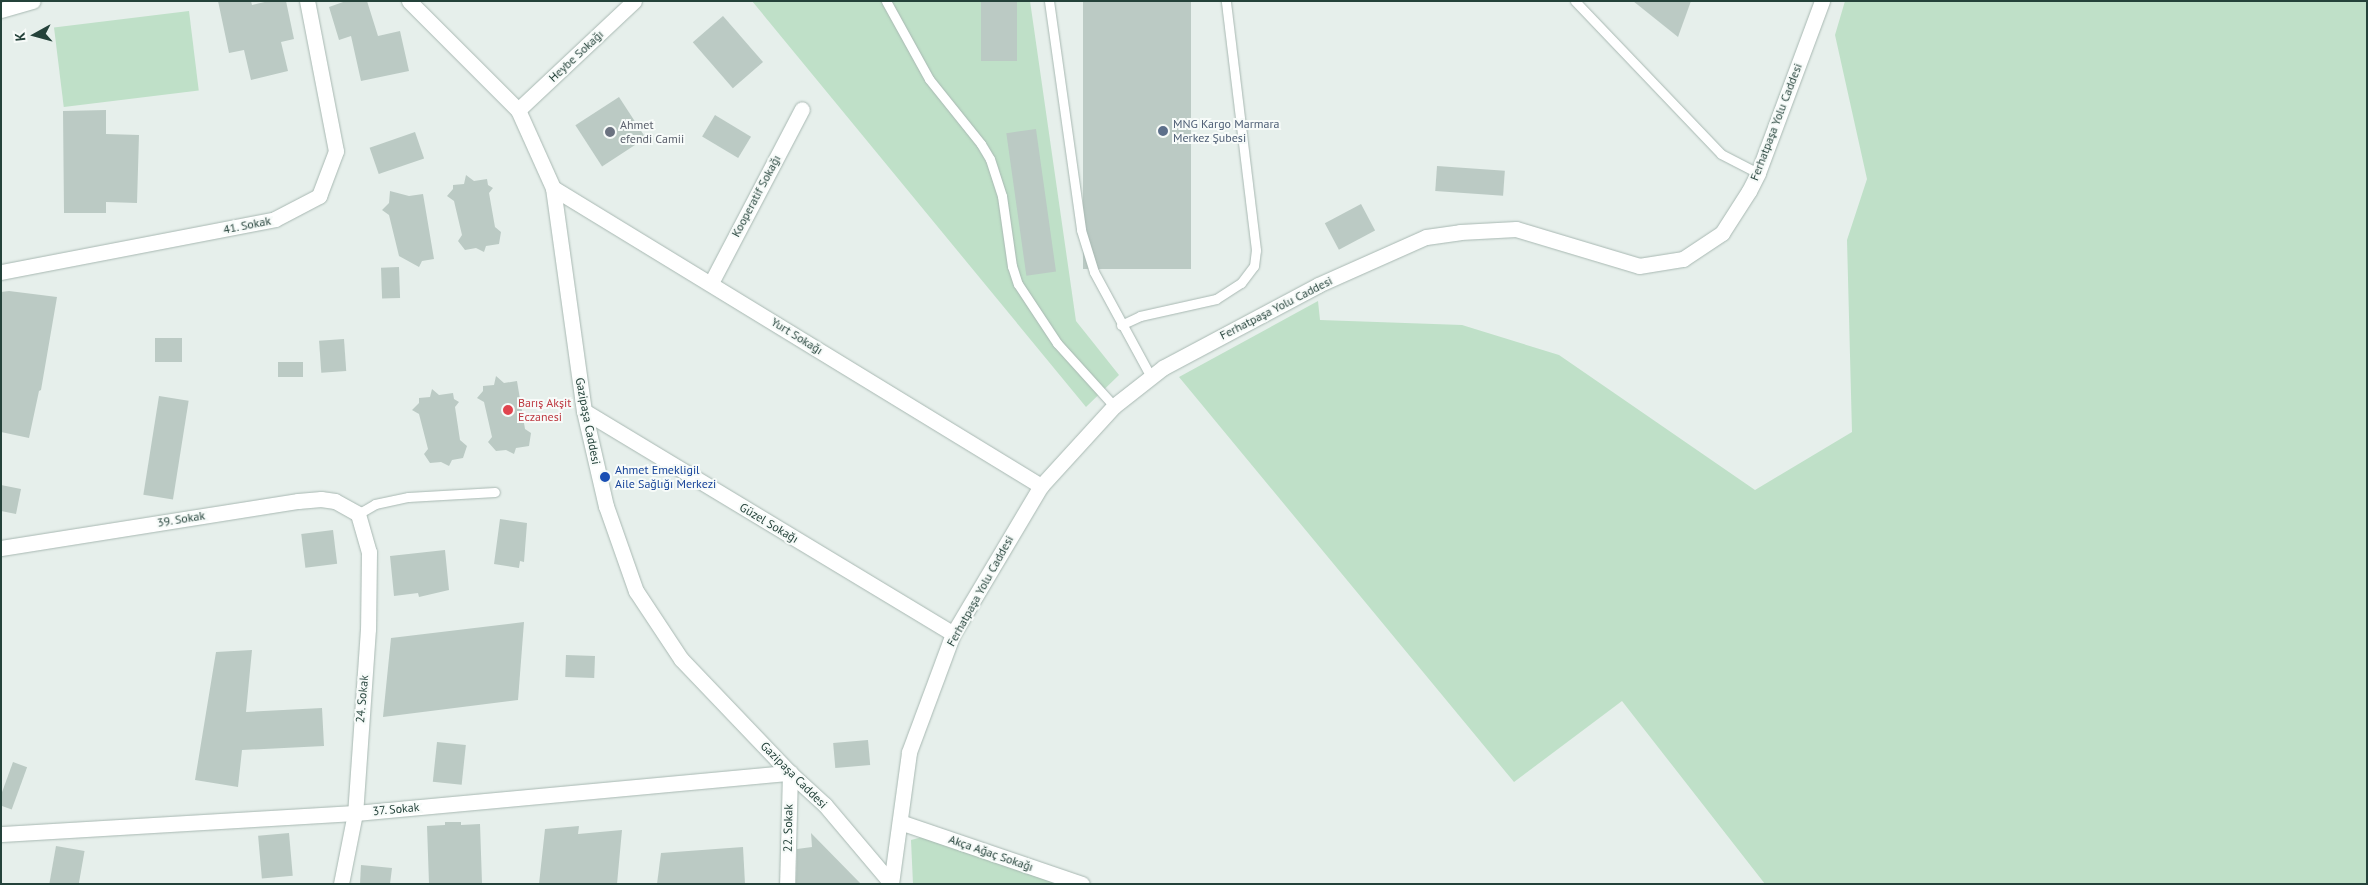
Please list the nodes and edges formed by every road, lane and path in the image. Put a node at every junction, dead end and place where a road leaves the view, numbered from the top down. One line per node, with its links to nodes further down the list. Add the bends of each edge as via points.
1 (33, 1): 10 (street)
2 (307, 1): 15 (street, 41. Sokak, via 336,151 320,196 276,220)
3 (409, 1): 12 (street, Gazipaşa Caddesi)
4 (634, 1): 12 (street, Heybe Sokağı)
5 (886, 1): 19 (lane, via 929,79 990,159 1002,196 1012,266 1018,284 1057,343)
6 (1049, 1): 17 (lane, via 1080,230 1094,272)
7 (1226, 1): 17 (lane, via 1256,250 1254,266 1241,283 1216,299 1140,316)
8 (1575, 1): 13 (lane, via 1721,154)
9 (1822, 1): 13 (street, Ferhatpaşa Yolu Caddesi)
10 (1, 10)
11 (802, 109): 16 (street, Kooperatif Sokağı)
12 (518, 110): 14 (street, Gazipaşa Caddesi)
13 (1758, 173): 18 (street, Ferhatpaşa Yolu Caddesi, via 1722,233 1683,259 1638,266 1516,229 1426,237 1318,285)
14 (553, 188): 16 (street, Yurt Sokağı); 20 (street, Gazipaşa Caddesi)
15 (1, 272)
16 (711, 283): 21 (street, Yurt Sokağı)
17 (1121, 324): 18 (lane)
18 (1151, 377): 19 (street, Ferhatpaşa Yolu Caddesi)
19 (1114, 406): 21 (street, Ferhatpaşa Yolu Caddesi)
20 (584, 411): 25 (street, Güzel Sokağı); 26 (street, Gazipaşa Caddesi, via 606,506 636,591 681,659)
21 (1041, 486): 25 (street, Ferhatpaşa Yolu Caddesi)
22 (495, 492): 23 (lane, via 408,497 375,504)
23 (358, 514): 24 (street, 39. Sokak, via 335,501 298,501); 27 (street, 24. Sokak, via 369,552 368,629)
24 (1, 548)
25 (953, 634): 28 (street, Ferhatpaşa Yolu Caddesi, via 909,752)
26 (790, 773): 27 (street, 37. Sokak); 31 (street, 22. Sokak); 32 (street, Gazipaşa Caddesi, via 825,805)
27 (355, 813): 29 (street, 37. Sokak); 30 (street, 24. Sokak)
28 (900, 822): 32 (street, Ferhatpaşa Yolu Caddesi); 33 (street, Akça Ağaç Sokağı)
29 (1, 834)
30 (341, 884)
31 (787, 884)
32 (891, 884)
33 (1082, 884)

